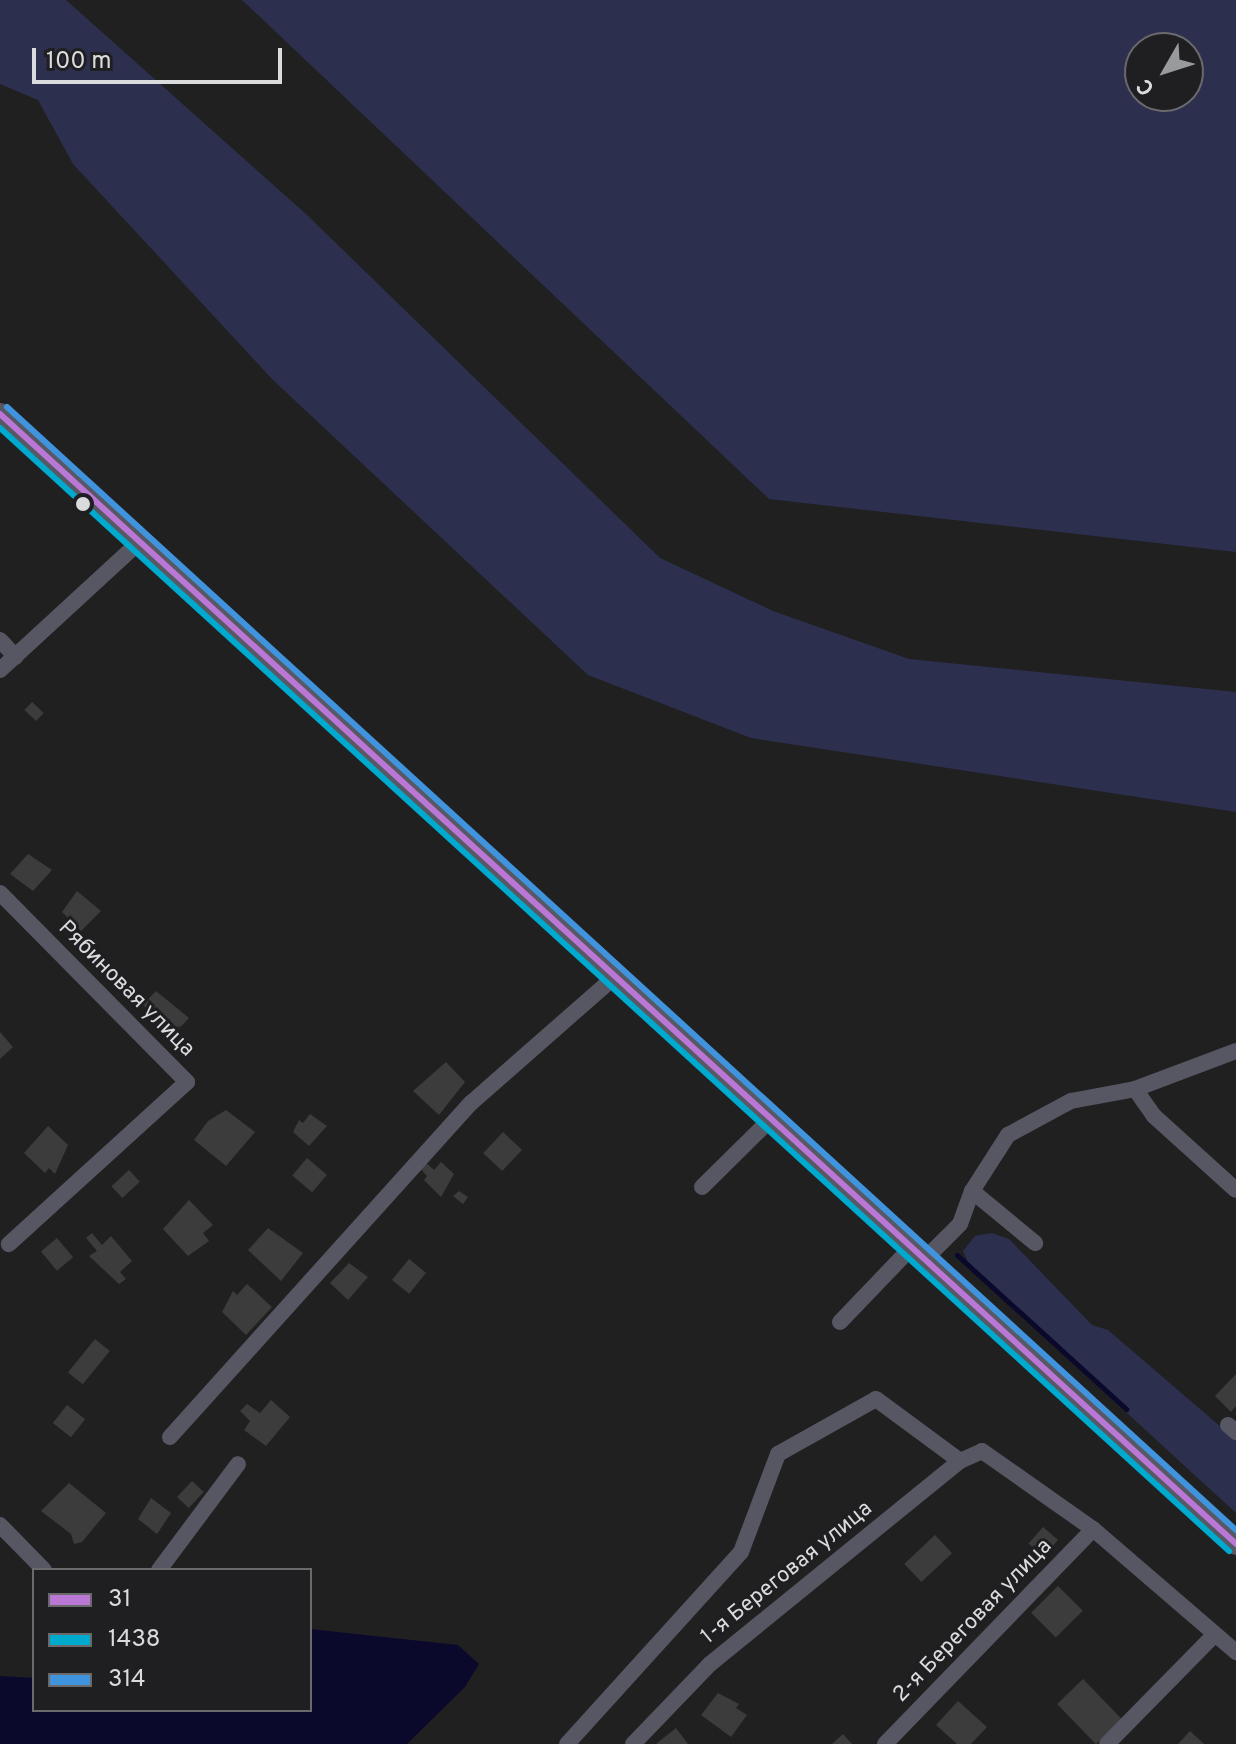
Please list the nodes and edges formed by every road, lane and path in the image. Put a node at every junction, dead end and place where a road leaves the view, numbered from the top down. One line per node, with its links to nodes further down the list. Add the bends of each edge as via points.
1 (0, 414): 2 (main road)
2 (139, 542): 4 (street); 7 (main road)
3 (0, 640): 4 (street)
4 (16, 657): 5 (street)
5 (0, 670)
6 (3, 902): 15 (street, Рябиновая улица, via 187,1082)
7 (612, 979): 10 (main road); 18 (street, via 471,1103)
8 (1236, 1051): 9 (street)
9 (1135, 1089): 12 (street, via 1154,1116); 13 (street, via 1071,1101 1008,1135)
10 (770, 1120): 11 (street); 16 (main road)
11 (702, 1187)
12 (1236, 1190)
13 (972, 1191): 14 (street); 16 (street, via 960,1224)
14 (1035, 1243)
15 (9, 1244)
16 (918, 1254): 17 (street); 23 (main road)
17 (840, 1322)
18 (170, 1437)
19 (960, 1461): 22 (street, 1-я Береговая улица, via 982,1451); 28 (street, via 876,1399 778,1454 741,1552); 29 (street, 1-я Береговая улица, via 710,1664)
20 (238, 1464): 25 (street)
21 (0, 1525): 24 (street)
22 (1093, 1529): 26 (street); 30 (street, 2-я Береговая улица)
23 (1236, 1544)
24 (42, 1568)
25 (160, 1568)
26 (1213, 1636): 27 (street); 31 (street)
27 (1236, 1652)
28 (567, 1744)
29 (633, 1744)
30 (885, 1744)
31 (1107, 1744)

